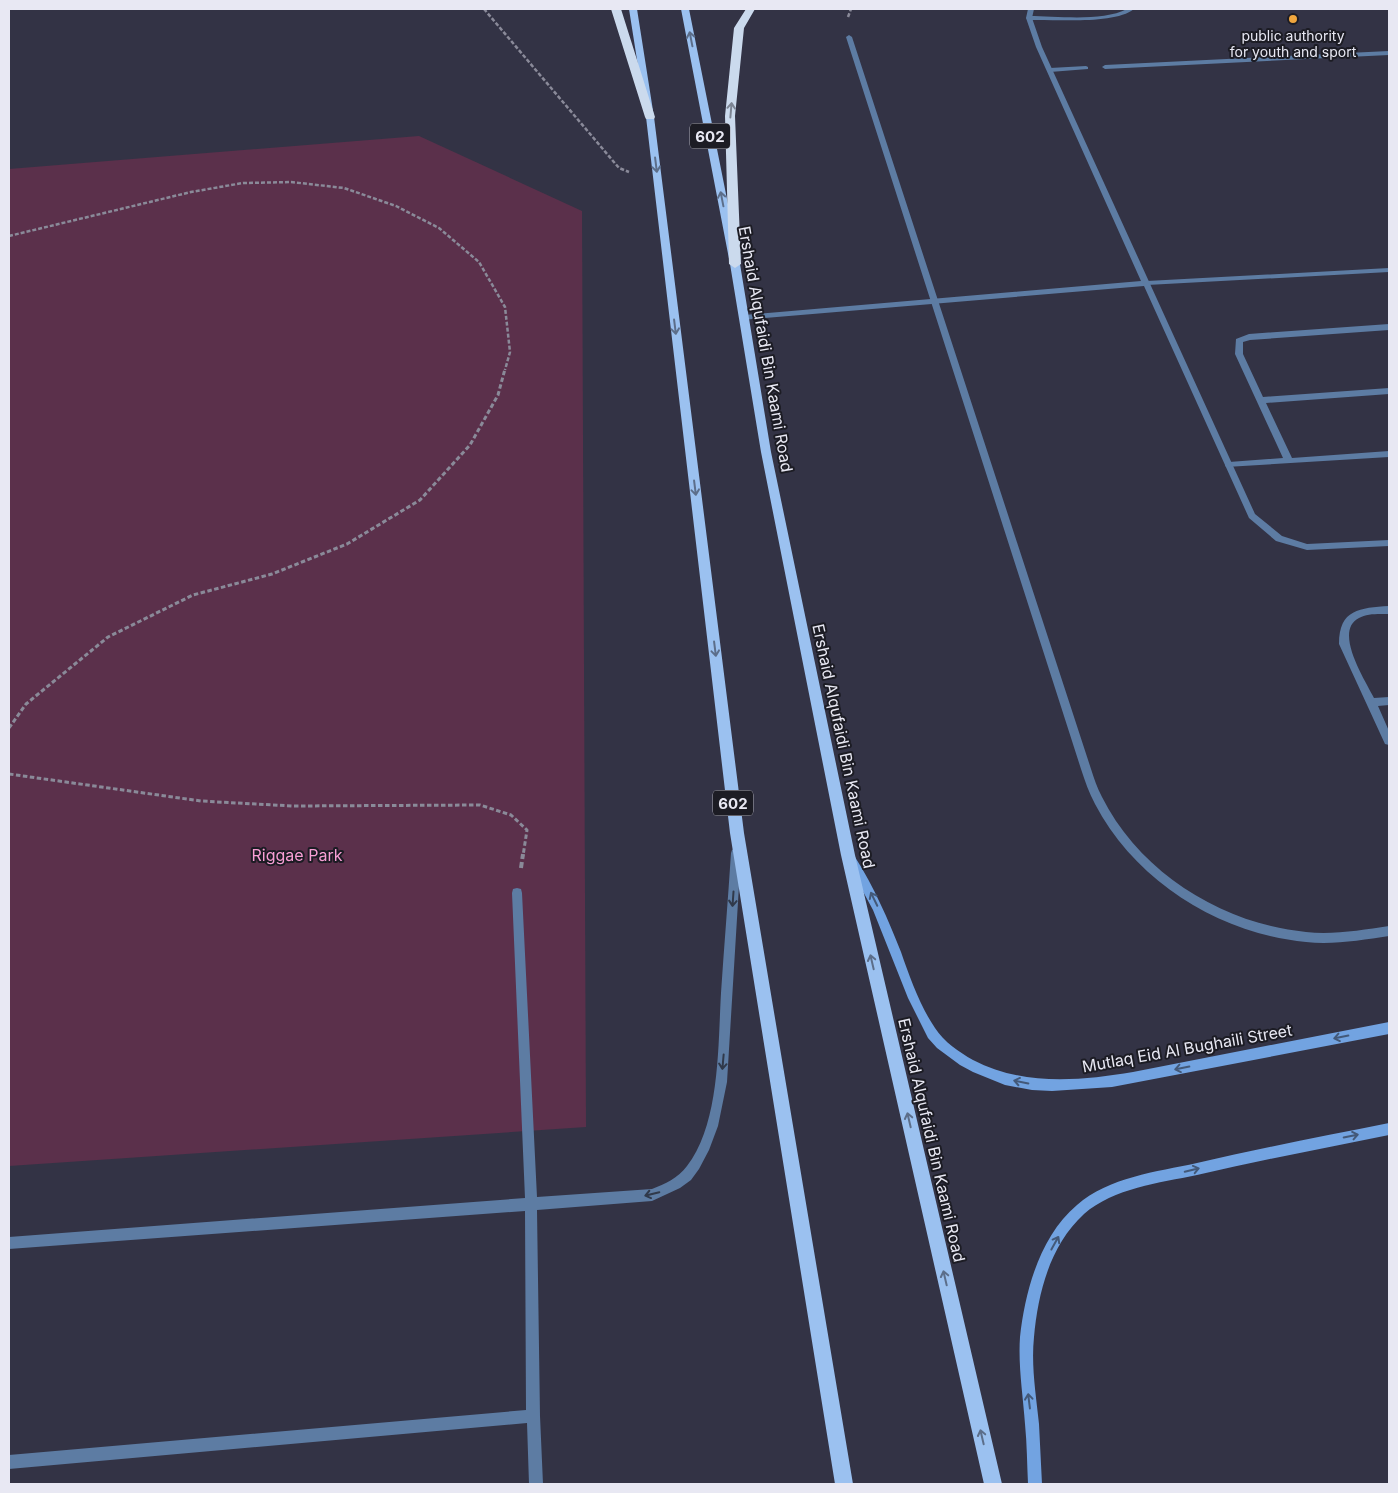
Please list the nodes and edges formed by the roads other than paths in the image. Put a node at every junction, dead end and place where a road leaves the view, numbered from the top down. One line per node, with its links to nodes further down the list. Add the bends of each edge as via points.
1 (616, 9): 13 (highway)
2 (633, 9): 13 (main road, 602)
3 (685, 9): 14 (main road, Ershaid Alqufaidi Bin Kaami Road / 602, one-way to 3)
4 (750, 9): 14 (highway, one-way to 4, via 730,116 739,28)
5 (1031, 9): 7 (street)
6 (1131, 9): 7 (street, via 1109,16)
7 (1029, 18): 12 (street)
8 (849, 37): 17 (street)
9 (1389, 53): 10 (street)
10 (1105, 67)
11 (1086, 68): 12 (street)
12 (1050, 70): 16 (street)
13 (650, 117): 30 (main road, 602, one-way to 30)
14 (735, 264): 18 (main road, Ershaid Alqufaidi Bin Kaami Road / 602)
15 (1389, 270): 16 (street)
16 (1147, 283): 17 (street); 24 (street)
17 (934, 302): 18 (street); 33 (street, via 1086,769 1099,803 1119,835 1147,866 1181,893 1262,929 1306,937 1348,937)
18 (744, 318): 31 (main road, Ershaid Alqufaidi Bin Kaami Road / 602, via 766,452)
19 (1389, 327): 21 (street, via 1249,336 1239,340 1239,354)
20 (1389, 391): 21 (street)
21 (1261, 400): 23 (street)
22 (1389, 454): 23 (street)
23 (1289, 461): 24 (street)
24 (1229, 466): 25 (street, via 1252,516 1279,539 1307,547)
25 (1389, 543)
26 (1389, 610): 28 (street, via 1358,613 1348,620 1342,631 1344,644)
27 (1389, 700): 28 (street)
28 (1371, 702): 29 (street)
29 (1389, 741)
30 (737, 833): 36 (street, one-way to 36, via 719,1101 695,1166 676,1186 652,1195); 41 (main road, 602)
31 (848, 855): 34 (street, Mutlaq Eid Al Bughaili Street, one-way to 31, via 1100,1082 1049,1085 1017,1082 961,1059 933,1035 908,985 880,911); 42 (main road, Ershaid Alqufaidi Bin Kaami Road / 602, one-way to 31)
32 (518, 893): 36 (street)
33 (1389, 931)
34 (1389, 1028)
35 (1389, 1129): 43 (street, one-way to 35, via 1026,1377 1032,1302 1043,1266 1058,1237 1078,1211 1095,1198 1117,1188 1236,1159)
36 (530, 1204): 37 (street); 38 (street)
37 (9, 1243)
38 (533, 1416): 39 (street); 40 (street)
39 (9, 1462)
40 (536, 1484)
41 (844, 1484)
42 (993, 1484)
43 (1035, 1484)

